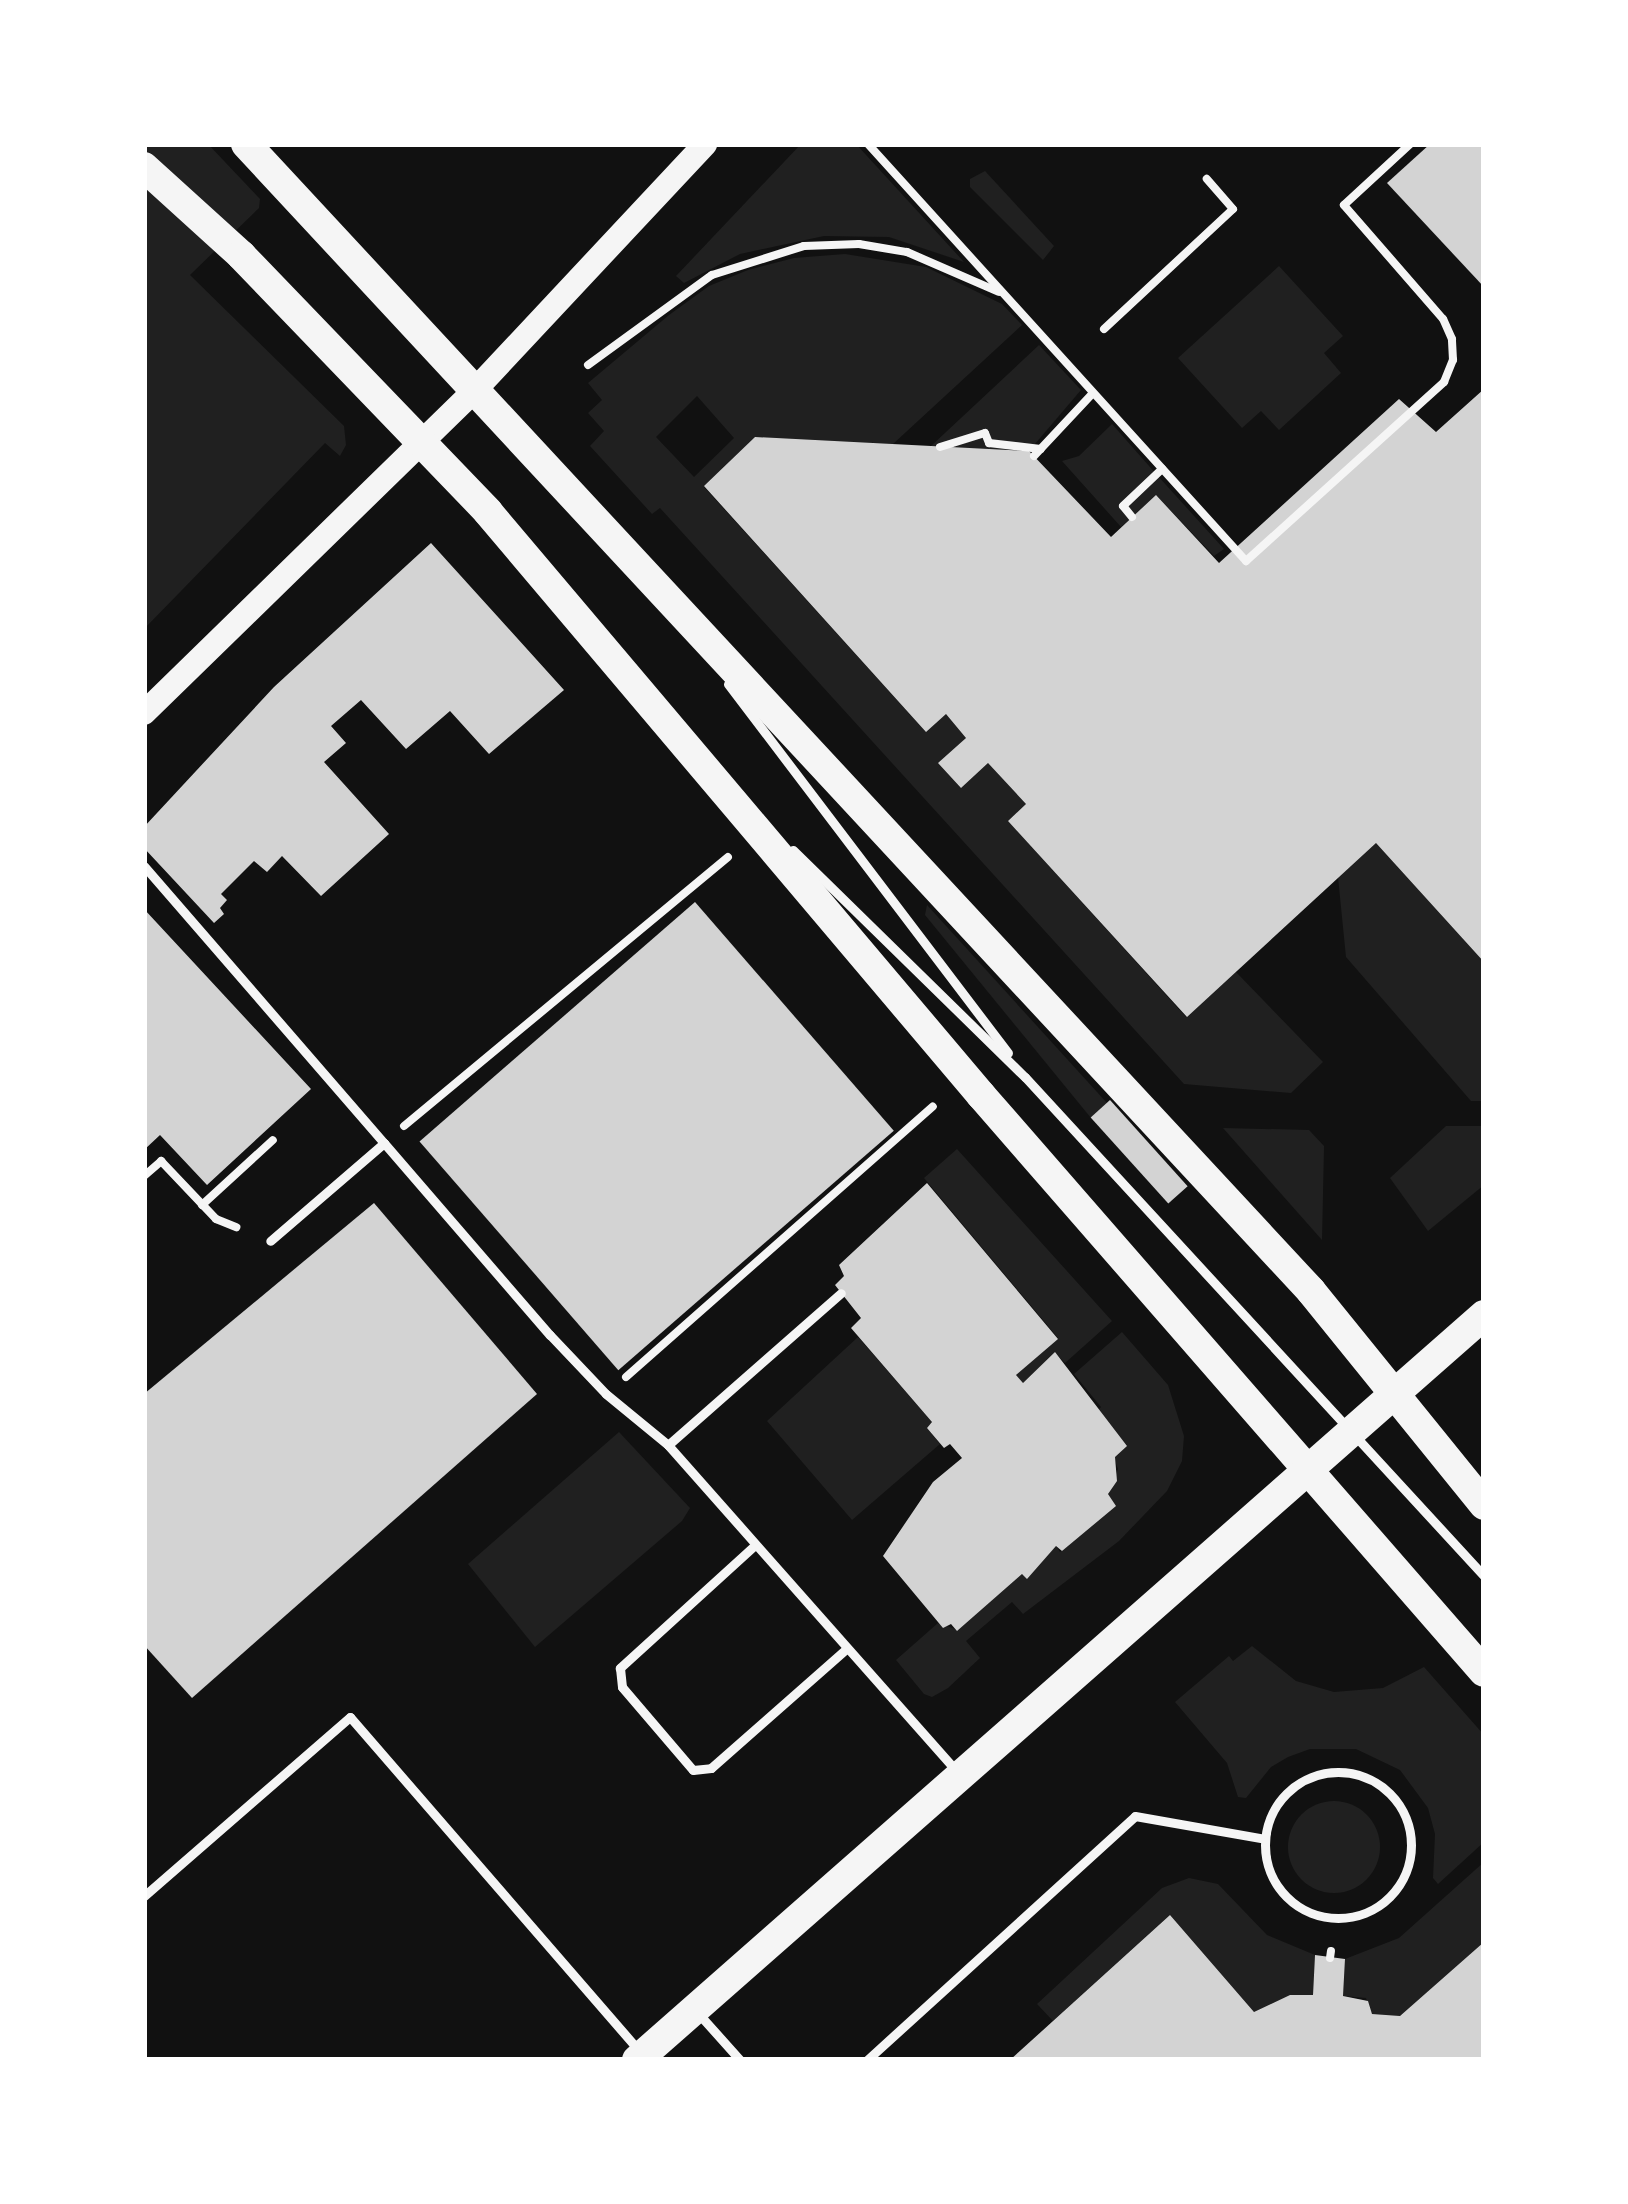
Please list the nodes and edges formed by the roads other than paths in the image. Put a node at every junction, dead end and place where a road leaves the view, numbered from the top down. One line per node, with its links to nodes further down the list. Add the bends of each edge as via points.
1 (247, 144): 4 (main road)
2 (706, 144): 4 (main road)
3 (144, 166): 5 (main road)
4 (475, 390): 5 (main road); 6 (main road)
5 (423, 443): 7 (main road); 8 (main road)
6 (625, 547): 10 (lane); 15 (main road, via 1299,1278)
7 (144, 713)
8 (713, 772): 10 (lane); 18 (main road)
9 (144, 866): 11 (lane)
10 (1025, 1077): 16 (lane)
11 (384, 1143): 12 (lane); 17 (lane, via 607,1394)
12 (270, 1240)
13 (842, 1293): 17 (lane)
14 (1484, 1315): 15 (main road)
15 (1393, 1392): 16 (main road); 19 (main road)
16 (1348, 1431): 18 (main road); 21 (lane)
17 (668, 1445): 20 (lane)
18 (1306, 1469): 23 (main road); 24 (main road)
19 (1484, 1505)
20 (755, 1545): 22 (lane); 22 (lane, via 620,1668 622,1687 693,1770 711,1768)
21 (1484, 1576)
22 (847, 1648): 24 (lane)
23 (1484, 1672)
24 (962, 1778): 27 (main road)
25 (1265, 1839): 25 (lane, via 1290,1790 1343,1773 1390,1793 1404,1813 1410,1859 1382,1904 1328,1918 1301,1908 1276,1885); 30 (lane, via 1135,1816)
26 (144, 1896): 28 (lane, via 350,1717)
27 (693, 2008): 28 (main road); 29 (lane)
28 (640, 2058)
29 (740, 2060)
30 (867, 2060)

